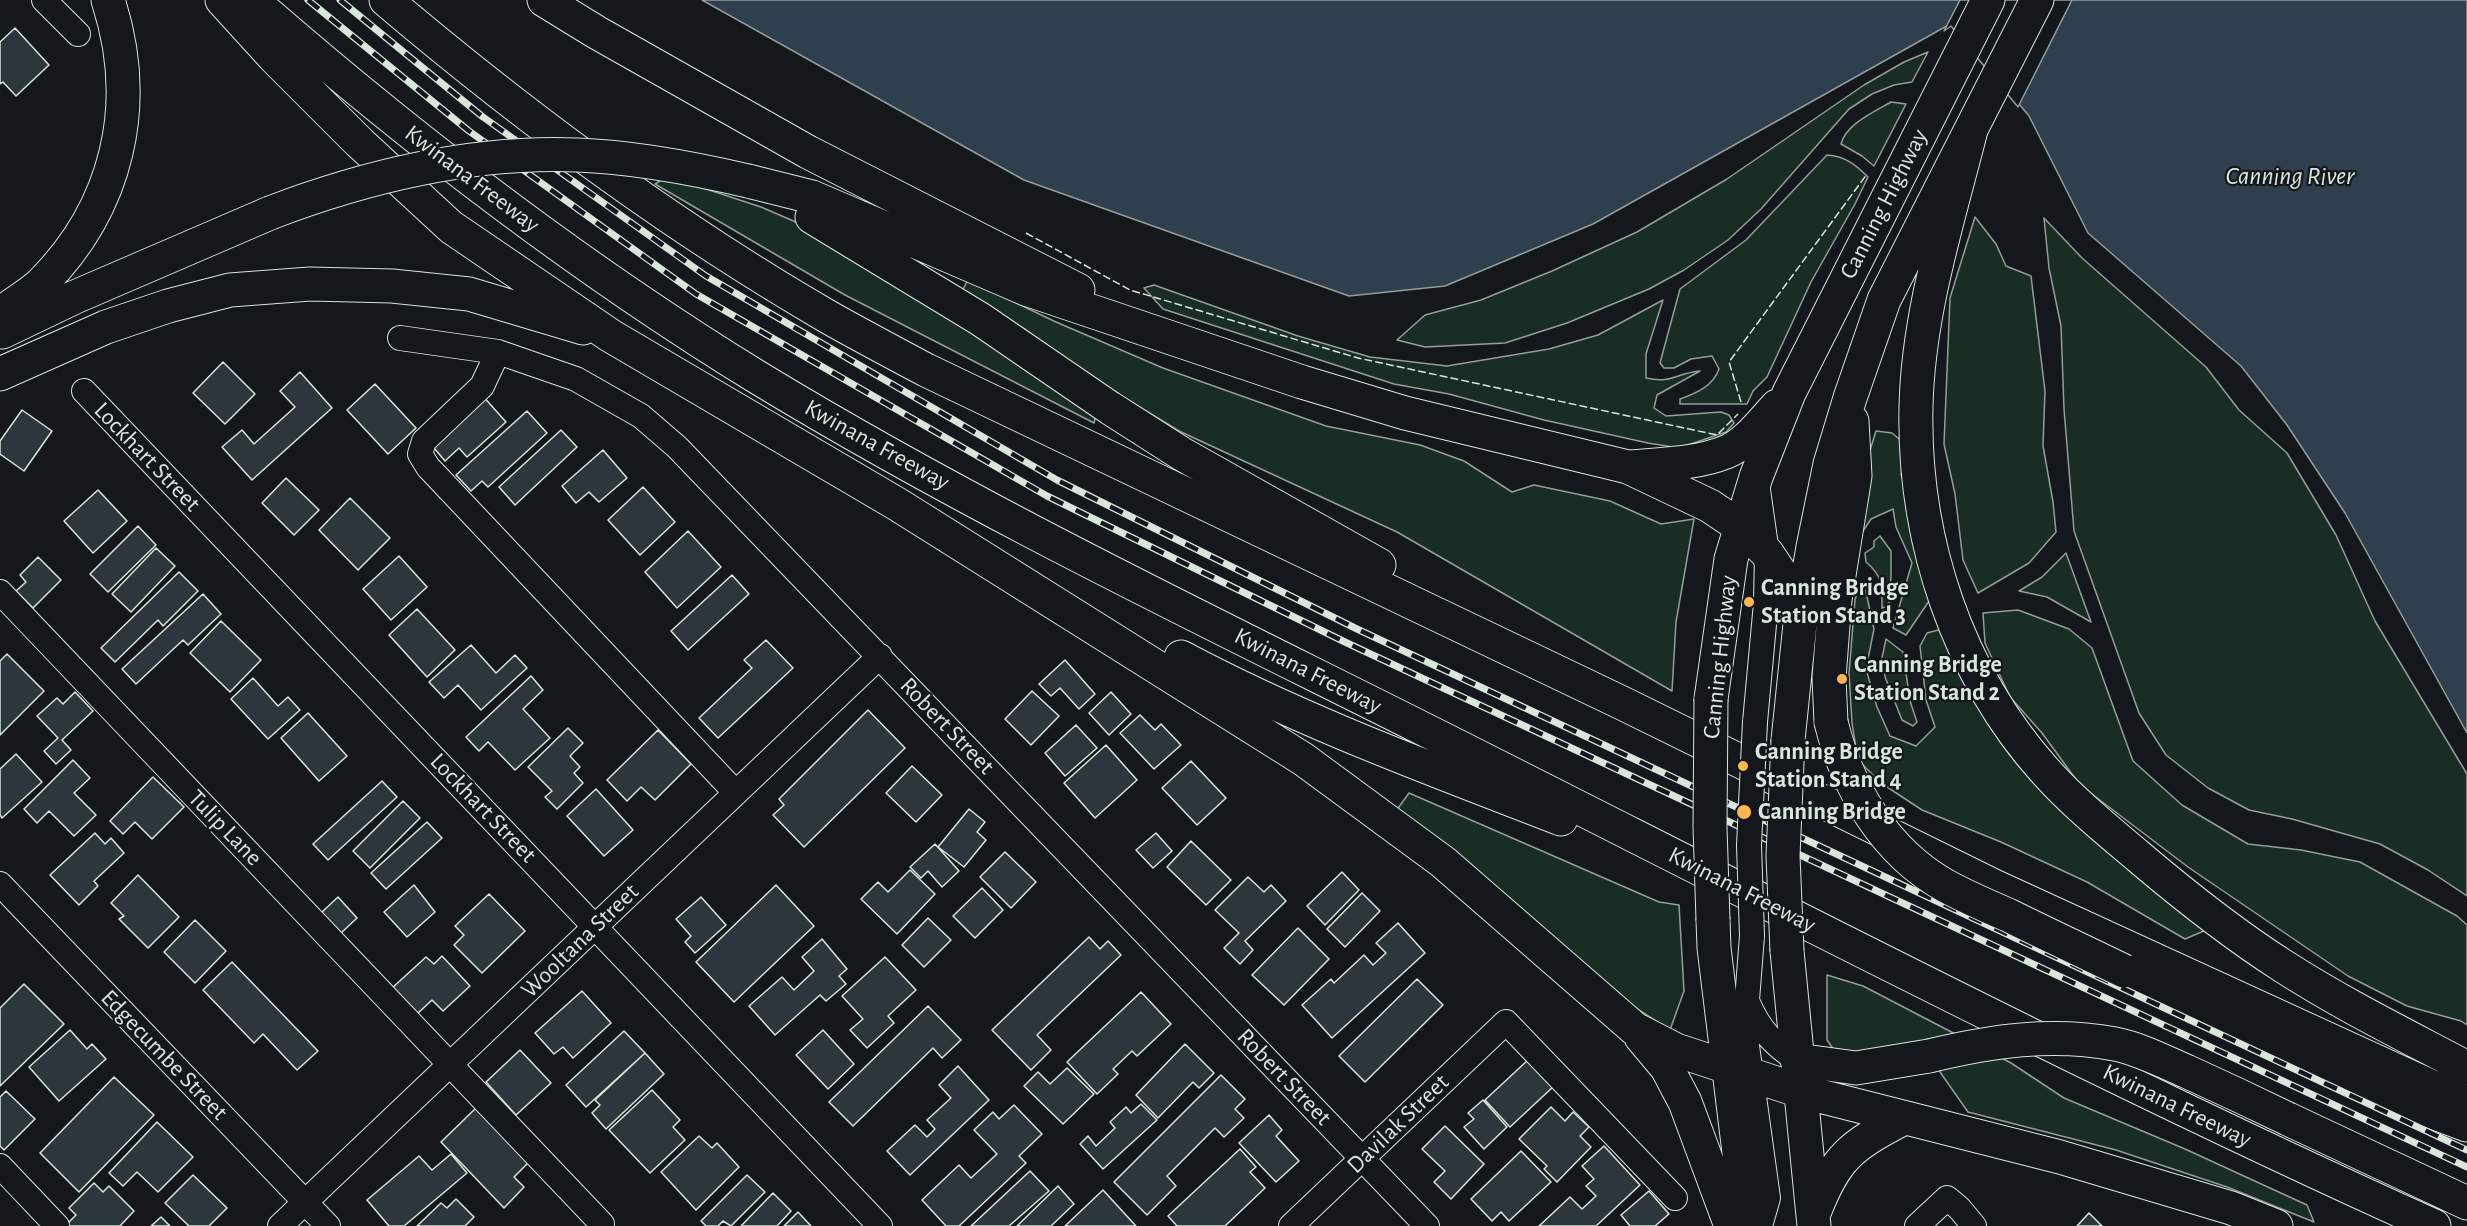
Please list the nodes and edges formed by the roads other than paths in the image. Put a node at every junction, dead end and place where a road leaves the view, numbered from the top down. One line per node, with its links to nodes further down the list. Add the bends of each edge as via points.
1 (44, 0): 9 (street)
2 (108, 0): 12 (highway, via 124,84 121,121 108,182 94,216 68,255 39,286)
3 (222, 0): 14 (highway, via 360,143 451,227)
4 (252, 0): 32 (highway, Kwinana Freeway, via 416,138 556,243 752,374 855,435 1041,535)
5 (386, 0): 30 (highway, via 485,80 629,187 830,317 1013,414)
6 (544, 0): 15 (highway, via 808,153)
7 (1988, 0): 20 (highway, Canning Highway)
8 (2037, 0): 10 (highway, Canning Highway)
9 (78, 34)
10 (1971, 130): 21 (highway, Canning Highway, via 1884,300); 38 (highway, via 1920,340 1916,436 1924,510 1941,587 1953,622 1984,685 2048,775 2163,877 2280,964)
11 (748, 181): 13 (highway, bridge, via 613,158 545,155 498,158 379,178 270,213); 15 (highway, via 812,197 1026,289); 30 (highway, via 935,290 1182,454)
12 (0, 314)
13 (0, 333)
14 (611, 336): 18 (highway, via 469,294 392,286 310,284 230,290 168,306 76,339); 24 (highway)
15 (1164, 336): 22 (highway, via 1405,413)
16 (400, 338): 17 (street, Robert Street)
17 (498, 352): 29 (street, Robert Street, via 576,379 641,416 677,447); 31 (street, via 482,386 424,441 420,454 428,467)
18 (0, 374)
19 (84, 391): 34 (street, Lockhart Street)
20 (1789, 393): 22 (highway, via 1743,441 1726,452 1689,461); 23 (highway, Canning Highway)
21 (1850, 398): 28 (highway, Canning Highway, via 1830,465); 43 (highway, bridge, via 1855,476 1835,600 1829,678 1831,722 1842,761 1871,817 1905,855 1945,885 2408,1103)
22 (1628, 467): 25 (highway, via 1710,506)
23 (1756, 477): 25 (highway, Canning Highway); 26 (street)
24 (897, 504): 32 (highway, via 1230,683 1327,728); 36 (highway, via 1253,725 1330,778 1443,862)
25 (1741, 526): 26 (highway); 39 (highway, Canning Highway, bridge, via 1730,565 1712,699 1710,827 1714,948)
26 (1767, 553): 28 (highway, via 1789,586); 35 (street, bridge, via 1749,845 1752,936)
27 (0, 592): 37 (street, Tulip Lane)
28 (1800, 624): 40 (highway, Canning Highway, bridge, via 1788,740 1783,856)
29 (880, 656): 31 (street, Wooltana Street); 44 (street, Robert Street)
30 (1620, 702): 41 (highway, via 1996,887)
31 (736, 792): 34 (street, Wooltana Street)
32 (1725, 883): 63 (highway, Kwinana Freeway, via 2303,1167)
33 (0, 884): 47 (street, Edgecumbe Street)
34 (595, 925): 37 (street, Wooltana Street); 54 (street, Lockhart Street)
35 (1747, 1000): 39 (street, via 1747,1046); 40 (street, via 1761,1029)
36 (1635, 1029): 39 (highway, via 1661,1044); 57 (highway, via 1667,1068 1685,1102)
37 (450, 1064): 47 (street, Wooltana Street); 50 (street, Tulip Lane)
38 (2467, 1068)
39 (1739, 1071): 40 (highway); 58 (highway, Canning Highway); 59 (street, via 1768,1198)
40 (1799, 1075): 42 (highway); 48 (highway, bridge, via 2019,1039 2053,1037 2116,1044 2159,1059); 49 (highway, Canning Highway)
41 (2467, 1103)
42 (1905, 1118): 49 (highway, via 1869,1137 1843,1158 1827,1180); 62 (highway, via 2080,1162 2231,1208)
43 (2467, 1125)
44 (1362, 1158): 46 (street, Davilak Street, via 1506,1022); 55 (street, Davilak Street); 56 (street, Robert Street)
45 (0, 1166): 51 (street)
46 (1675, 1198)
47 (305, 1203): 52 (street, Wooltana Street); 53 (street, Edgecumbe Street)
48 (2467, 1203)
49 (1814, 1220)
50 (602, 1224)
51 (57, 1226)
52 (280, 1226)
53 (327, 1226)
54 (880, 1226)
55 (1291, 1226)
56 (1427, 1226)
57 (1731, 1226)
58 (1748, 1226)
59 (1761, 1226)
60 (1917, 1226): 61 (street, via 1947,1198)
61 (1974, 1226)
62 (2276, 1226)
63 (2434, 1226)

